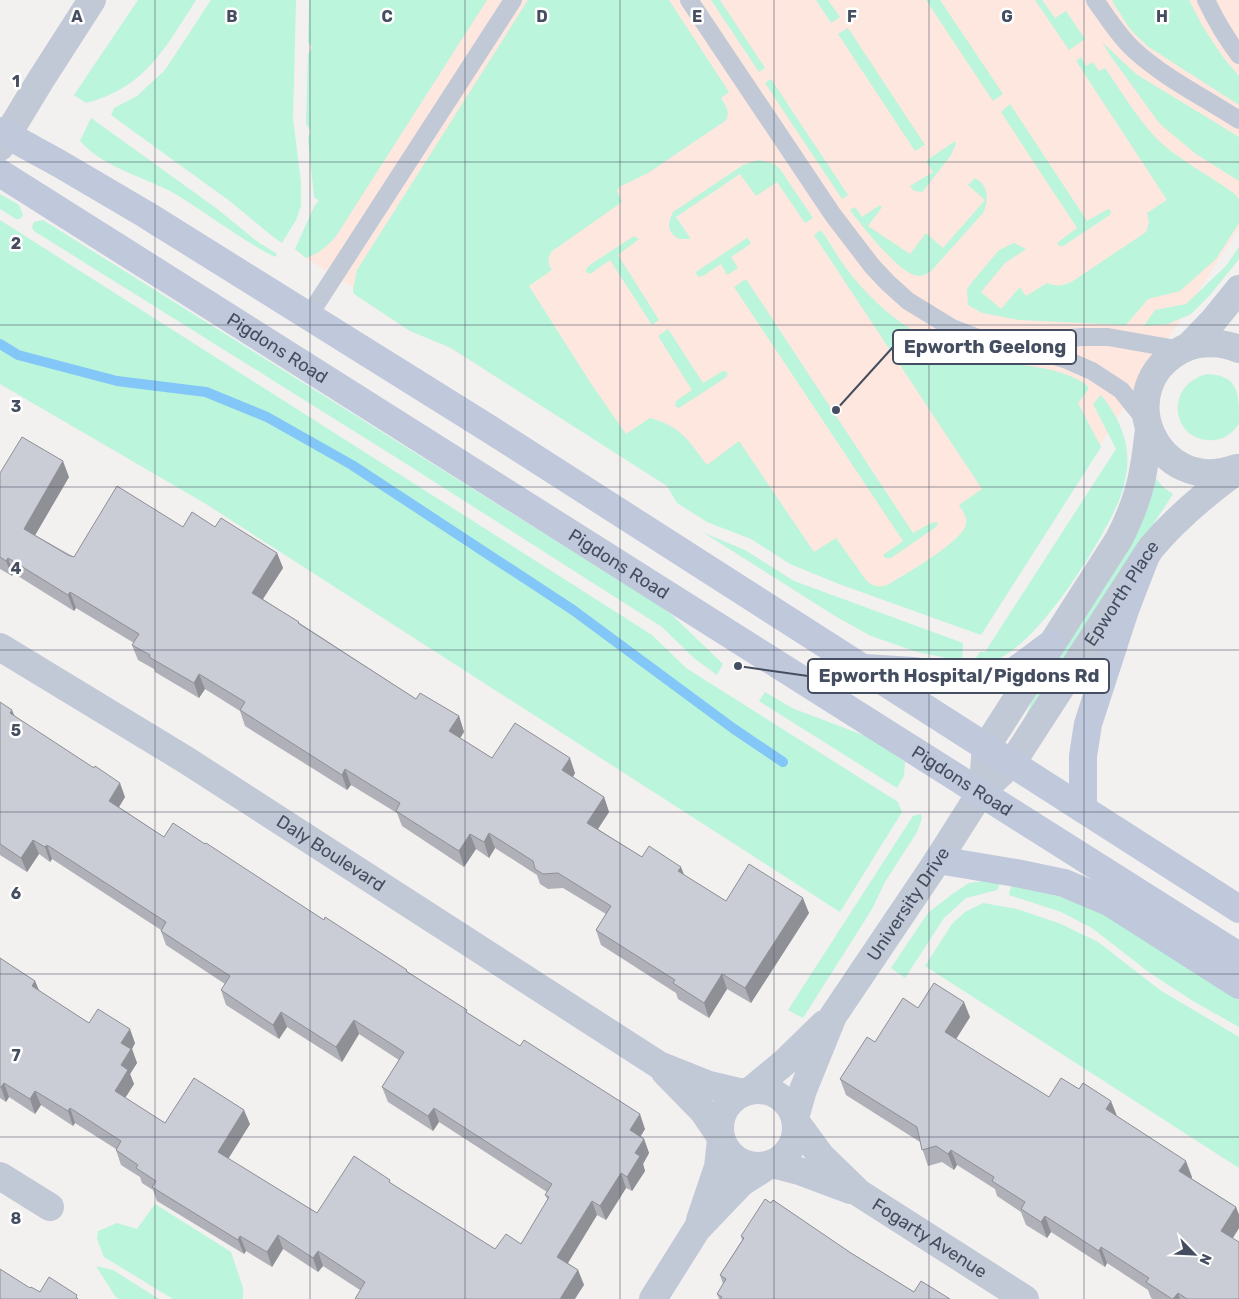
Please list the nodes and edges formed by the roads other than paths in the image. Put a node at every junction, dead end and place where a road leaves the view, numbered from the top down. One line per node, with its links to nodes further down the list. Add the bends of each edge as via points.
1 (92, 0): 8 (street)
2 (512, 0): 11 (lane)
3 (689, 0): 12 (lane, via 833,215 888,283 908,301 952,328 978,338)
4 (1095, 0): 7 (lane, via 1132,48)
5 (1206, 0): 6 (lane)
6 (1239, 54)
7 (1239, 120)
8 (2, 138): 11 (street, via 121,200)
9 (0, 173): 23 (street, Pigdons Road)
10 (1239, 289): 13 (street)
11 (308, 317): 20 (street, via 491,430)
12 (1015, 343): 13 (lane, via 1108,337); 15 (lane, via 1103,377 1126,394)
13 (1186, 348): 14 (street, via 1213,343); 15 (street, Epworth Place, via 1164,362 1152,380 1146,401)
14 (1239, 349)
15 (1148, 426): 16 (street, via 1166,456 1183,468 1214,474); 18 (street, Epworth Place, via 1144,474 1128,522)
16 (1239, 468): 17 (street, Epworth Place, via 1181,515)
17 (1144, 558): 22 (street, Epworth Place); 24 (street, via 1090,716 1082,756)
18 (1051, 644): 20 (street, via 1016,670 994,676 966,677); 21 (street, Epworth Place)
19 (0, 647): 30 (street, Daly Boulevard, via 186,760)
20 (861, 668): 21 (street)
21 (986, 747): 22 (street); 23 (street, University Drive)
22 (1012, 763): 23 (street, University Drive); 24 (street)
23 (981, 792): 25 (street, University Drive); 27 (street, Pigdons Road)
24 (1084, 808): 26 (street)
25 (938, 860): 28 (street, via 1064,884 1108,902); 29 (street, University Drive)
26 (1239, 909)
27 (1239, 956)
28 (1239, 985)
29 (832, 1016): 31 (street, University Drive, via 785,1062); 32 (street, University Drive, via 803,1090)
30 (659, 1065): 31 (street, Daly Boulevard, via 709,1085); 33 (street, Daly Boulevard, via 703,1111)
31 (746, 1092): 32 (street, via 760,1090 778,1095 786,1102); 33 (street, via 732,1100 724,1111 720,1123)
32 (795, 1120): 34 (street, via 793,1142 781,1159); 36 (street, via 821,1156)
33 (721, 1138): 34 (street, via 735,1159 758,1166); 38 (street, via 718,1167)
34 (771, 1164): 36 (street); 38 (street, via 741,1183)
35 (0, 1176): 37 (street)
36 (859, 1193): 40 (street, Fogarty Avenue)
37 (50, 1208)
38 (697, 1229): 39 (street)
39 (653, 1299)
40 (1025, 1299)

